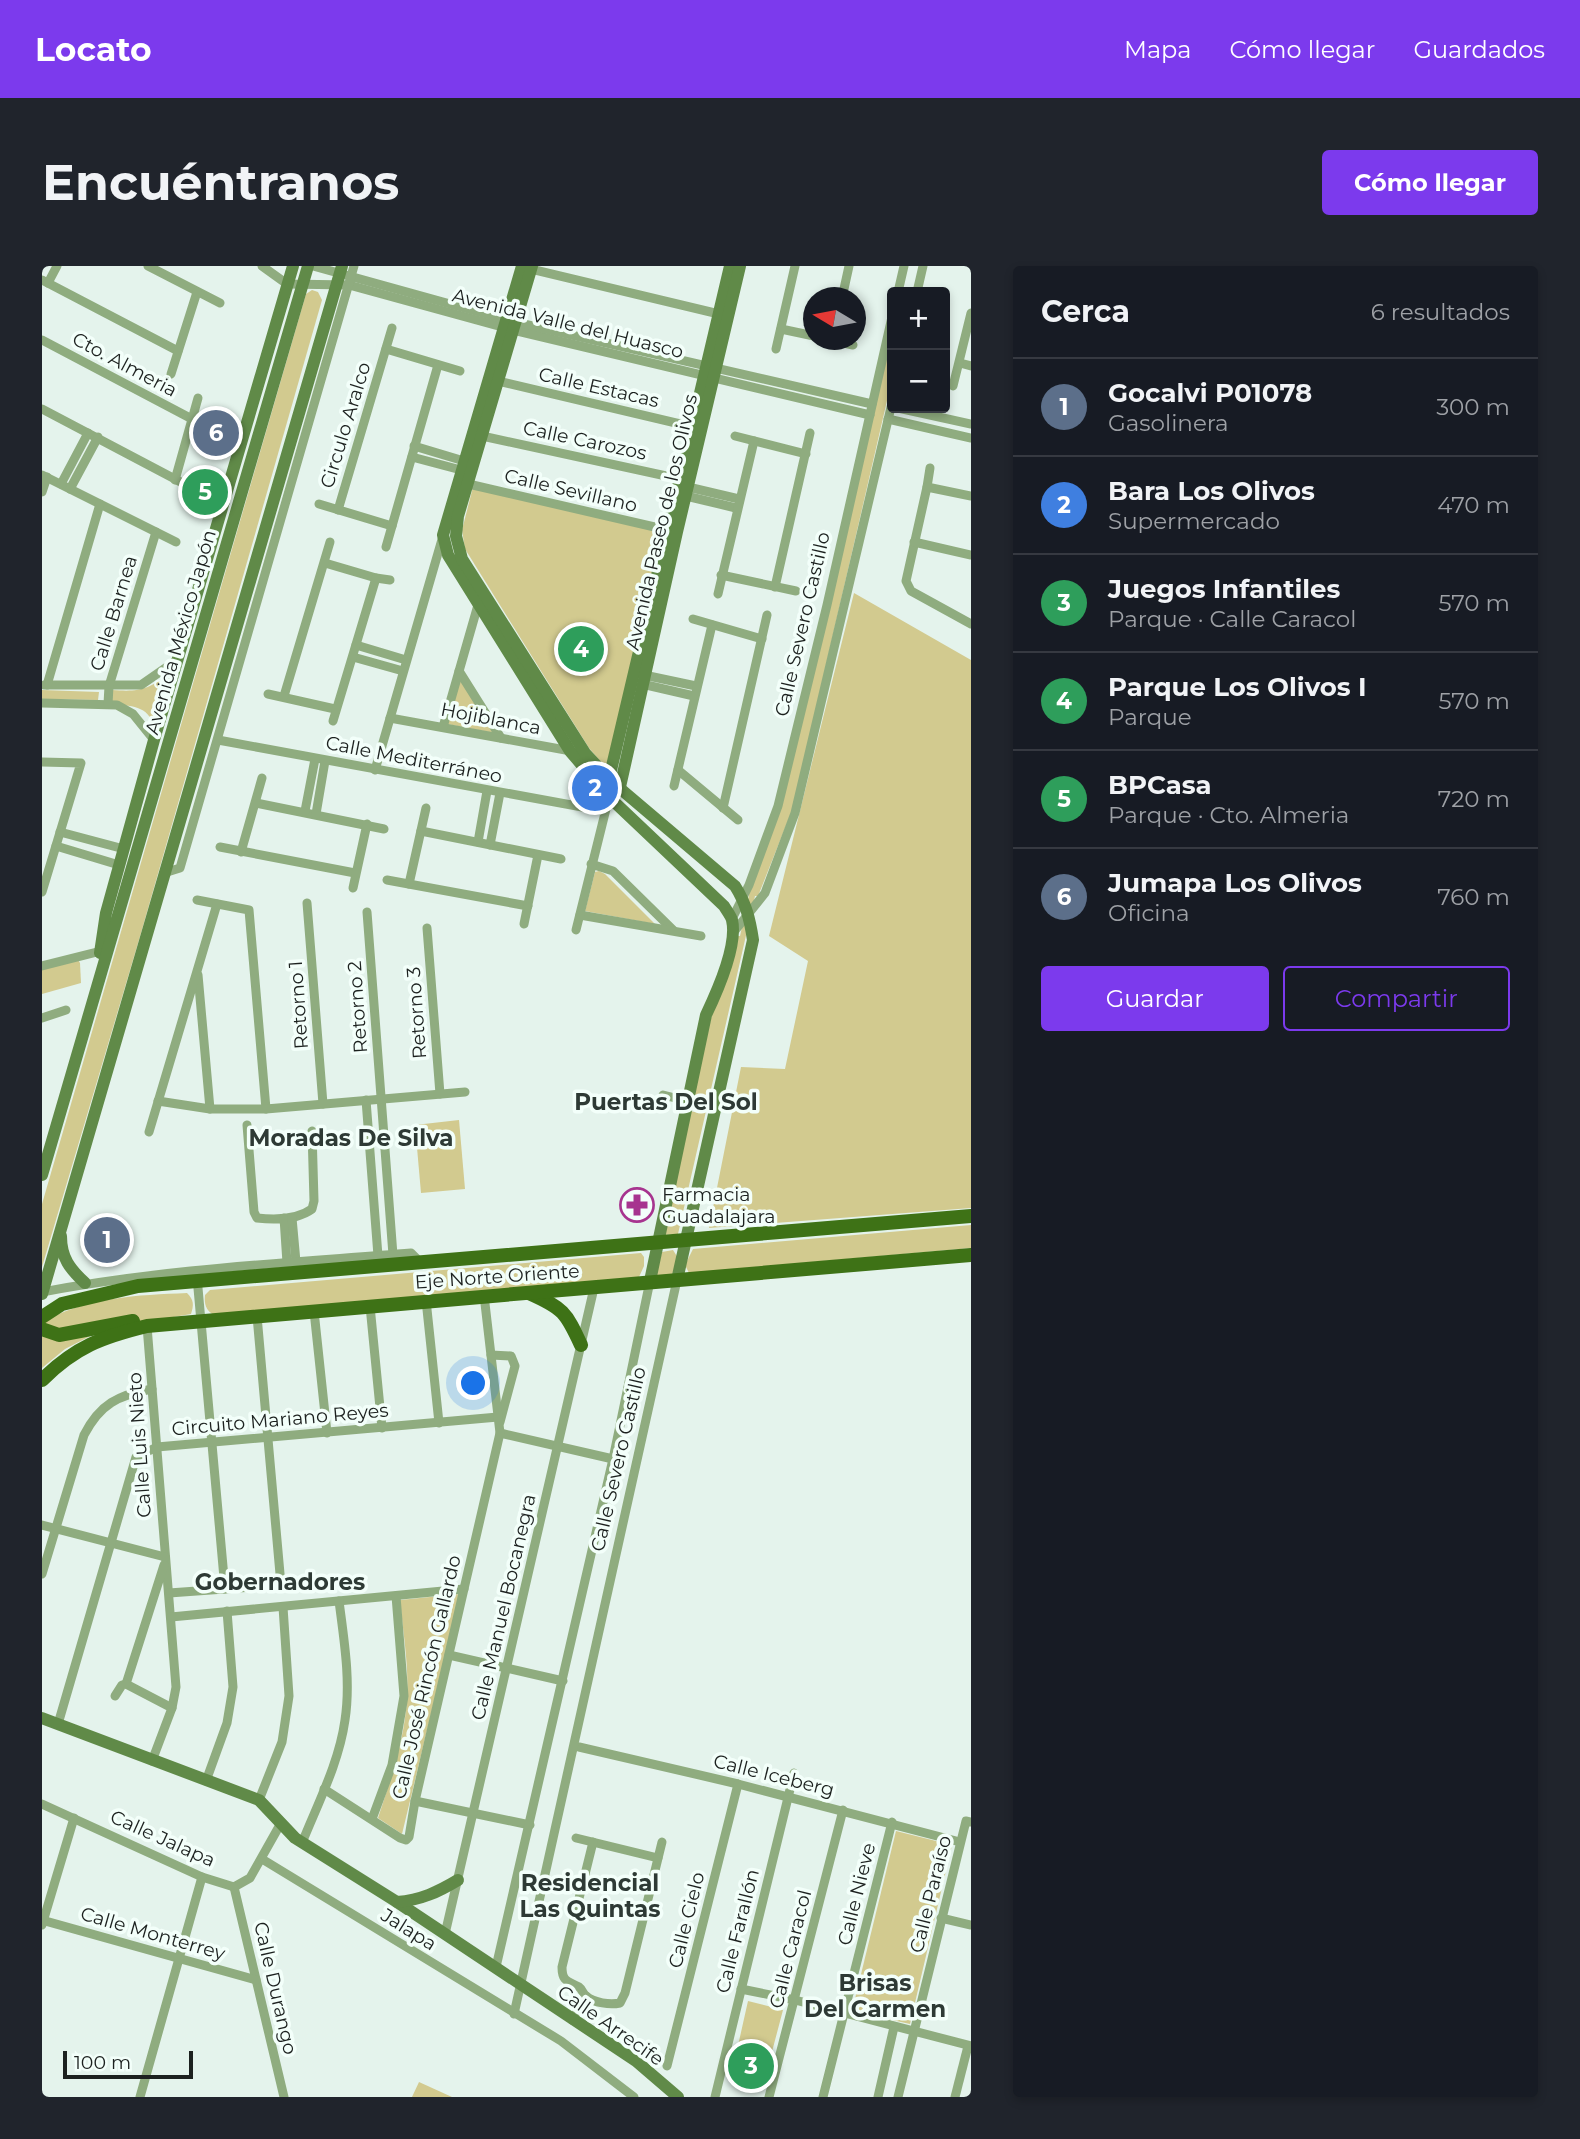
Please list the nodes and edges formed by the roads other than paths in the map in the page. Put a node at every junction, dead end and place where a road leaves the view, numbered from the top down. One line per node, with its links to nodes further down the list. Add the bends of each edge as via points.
1 (57, 266): 15 (street)
2 (148, 266): 21 (street)
3 (262, 266): 16 (street)
4 (293, 266): 16 (street, Avenida México Japón)
5 (310, 266): 14 (street, Avenida Valle del Huasco); 17 (street, Avenida México Japón)
6 (354, 266): 14 (street)
7 (730, 266): 24 (street, Avenida Paseo de los Olivos)
8 (740, 266): 38 (street, Avenida Paseo de los Olivos)
9 (795, 266): 27 (street)
10 (849, 266): 18 (street)
11 (904, 266): 19 (street)
12 (923, 266): 20 (street)
13 (528, 267): 24 (street); 25 (street)
14 (344, 277): 17 (street, Avenida Valle del Huasco); 25 (street, Avenida Valle del Huasco); 122 (street); 155 (street)
15 (45, 282): 33 (street)
16 (287, 284): 17 (street, Avenida Valle del Huasco); 45 (street, Avenida México Japón)
17 (302, 285): 48 (street, Avenida México Japón)
18 (844, 287)
19 (899, 287)
20 (919, 287)
21 (197, 292): 22 (street); 33 (street)
22 (220, 303)
23 (971, 313): 34 (street)
24 (719, 314): 38 (street, Avenida Paseo de los Olivos)
25 (510, 325): 38 (street, Avenida Valle del Huasco); 40 (street); 65 (street)
26 (392, 328): 31 (street, Circulo Aralco)
27 (781, 328): 28 (street); 32 (street)
28 (803, 333)
29 (887, 339): 43 (street, Calle Severo Castillo)
30 (42, 340): 50 (street, Cto. Almeria)
31 (386, 349): 35 (street, Circulo Aralco); 77 (street, Circulo Aralco)
32 (776, 349)
33 (178, 351): 39 (street)
34 (960, 363): 36 (street); 41 (street)
35 (439, 365): 37 (street, Circulo Aralco); 61 (street)
36 (971, 366)
37 (460, 371)
38 (711, 371): 43 (street, Avenida Valle del Huasco); 49 (street, Avenida Valle del Huasco); 53 (street, Avenida Paseo de los Olivos); 69 (street, Avenida Paseo de los Olivos)
39 (171, 374)
40 (498, 381): 53 (street, Calle Estacas); 56 (street)
41 (953, 386)
42 (198, 398): 50 (street, Cto. Almeria)
43 (872, 404): 49 (street, Calle Severo Castillo)
44 (42, 409): 54 (street)
45 (250, 410): 48 (street); 82 (street, Avenida México Japón)
46 (890, 413): 51 (street, Calle Severo Castillo)
47 (921, 413): 52 (street)
48 (264, 414): 86 (street, Avenida México Japón)
49 (870, 415): 161 (street, Calle Severo Castillo, via 778,806)
50 (192, 419): 67 (street, Cto. Almeria)
51 (888, 419): 59 (street); 168 (street, Calle Severo Castillo, via 795,813 765,893)
52 (971, 424)
53 (693, 427): 69 (street, Avenida Paseo de los Olivos)
54 (88, 433): 58 (street); 68 (street)
55 (810, 433): 62 (street)
56 (482, 436): 65 (street); 69 (street, Calle Carozos)
57 (735, 436): 60 (street)
58 (98, 437): 67 (street); 68 (street)
59 (971, 438)
60 (754, 440): 62 (street); 76 (street)
61 (414, 446): 63 (street); 65 (street)
62 (806, 453): 93 (street)
63 (412, 457): 65 (street); 78 (street)
64 (930, 468): 70 (street)
65 (463, 474): 79 (street, Calle Sevillano); 81 (street); 124 (street, via 456,536 463,559)
66 (44, 476): 68 (street); 72 (street)
67 (175, 480): 71 (street)
68 (65, 486): 74 (street)
69 (685, 487): 76 (street, Calle Carozos); 79 (street, Avenida Paseo de los Olivos)
70 (927, 487): 73 (street); 85 (street)
71 (192, 488)
72 (42, 492)
73 (971, 496)
74 (100, 504): 80 (street); 109 (street)
75 (319, 504): 77 (street, Circulo Aralco)
76 (737, 504): 90 (street)
77 (338, 510): 78 (street, Circulo Aralco)
78 (392, 526): 87 (street)
79 (672, 531): 108 (street, Avenida Paseo de los Olivos); 131 (street, Avenida Paseo de los Olivos)
80 (156, 532): 83 (street); 110 (street, Calle Barnea)
81 (443, 535): 96 (street, via 448,555); 105 (street)
82 (212, 541): 86 (street); 104 (street, Avenida México Japón)
83 (176, 542)
84 (330, 542): 89 (street)
85 (914, 542): 88 (street); 99 (street, via 907,586)
86 (225, 545): 176 (street, Avenida México Japón)
87 (386, 547)
88 (971, 555)
89 (325, 564): 91 (street); 113 (street)
90 (722, 575): 93 (street); 95 (street)
91 (376, 578): 92 (street); 102 (street)
92 (390, 580)
93 (775, 587): 94 (street)
94 (796, 591)
95 (718, 594)
96 (478, 605): 107 (street); 123 (street)
97 (767, 615): 101 (street)
98 (693, 620): 100 (street)
99 (971, 624)
100 (712, 625): 101 (street); 111 (street)
101 (762, 639): 136 (street)
102 (356, 645): 103 (street); 105 (street)
103 (353, 657): 106 (street); 116 (street)
104 (177, 660): 110 (street, via 141,685); 121 (street, Avenida México Japón)
105 (406, 660): 106 (street)
106 (403, 671): 117 (street)
107 (459, 671): 119 (street); 120 (street)
108 (643, 680): 111 (street); 131 (street, Avenida Paseo de los Olivos)
109 (45, 685): 110 (street)
110 (109, 686): 115 (street, Calle Barnea)
111 (695, 691): 127 (street)
112 (268, 694): 113 (street)
113 (284, 696): 116 (street)
114 (42, 703): 115 (street)
115 (108, 704): 121 (street, via 133,714)
116 (335, 709): 118 (street)
117 (390, 718): 119 (street, Hojiblanca); 128 (street)
118 (333, 721)
119 (443, 726): 120 (street, Hojiblanca)
120 (501, 738): 123 (street, Hojiblanca)
121 (154, 740): 149 (street, Avenida México Japón)
122 (218, 740): 125 (street, Calle Mediterráneo); 155 (street, via 180,868)
123 (570, 751): 124 (street, Hojiblanca); 131 (street)
124 (586, 753): 131 (street)
125 (320, 760): 128 (street, Calle Mediterráneo); 137 (street); 139 (street)
126 (42, 762): 144 (street, via 81,763)
127 (678, 769): 130 (street); 136 (street)
128 (375, 770): 132 (street, Calle Mediterráneo)
129 (262, 778): 134 (street)
130 (674, 786)
131 (611, 789): 138 (street); 161 (street); 169 (street)
132 (487, 791): 133 (street, Calle Mediterráneo); 145 (street)
133 (500, 793): 138 (street, Calle Mediterráneo); 146 (street)
134 (256, 803): 137 (street); 150 (street)
135 (426, 808): 143 (street)
136 (723, 808): 140 (street)
137 (305, 811): 139 (street)
138 (602, 811): 153 (street)
139 (316, 814): 141 (street)
140 (738, 820)
141 (367, 824): 142 (street); 156 (street)
142 (384, 829)
143 (421, 831): 145 (street); 158 (street)
144 (60, 832): 147 (street); 149 (street)
145 (478, 842): 146 (street)
146 (490, 845): 151 (street)
147 (56, 846): 154 (street); 160 (street)
148 (220, 847): 150 (street)
149 (124, 849): 154 (street, Avenida México Japón)
150 (241, 852): 156 (street)
151 (538, 855): 152 (street); 165 (street)
152 (561, 859)
153 (591, 864): 167 (street); 173 (street, via 613,871)
154 (119, 865): 176 (street, Avenida México Japón, via 106,913)
155 (164, 873): 200 (street)
156 (355, 873): 159 (street)
157 (387, 880): 158 (street)
158 (409, 884): 165 (street)
159 (353, 888)
160 (42, 892)
161 (742, 896): 168 (street); 169 (street, Calle Severo Castillo)
162 (197, 900): 164 (street)
163 (307, 903): 188 (street, Retorno 1)
164 (217, 904): 178 (street); 191 (street, via 249,910)
165 (528, 906): 170 (street)
166 (367, 912): 184 (street, Retorno 2)
167 (580, 915): 172 (street); 173 (street)
168 (749, 915): 174 (street, Calle Severo Castillo); 189 (street, Calle Severo Castillo, via 753,940)
169 (732, 919): 174 (street, Calle Severo Castillo)
170 (524, 924)
171 (427, 928): 182 (street, Retorno 3)
172 (576, 930)
173 (674, 931): 175 (street)
174 (733, 933): 187 (street, Calle Severo Castillo, via 723,979 706,1015)
175 (701, 936)
176 (104, 950): 177 (street); 195 (street, Avenida México Japón)
177 (42, 965)
178 (198, 968): 185 (street); 190 (street)
179 (66, 1010): 180 (street)
180 (42, 1018)
181 (465, 1092): 182 (street)
182 (440, 1094): 184 (street)
183 (663, 1095): 187 (street)
184 (381, 1099): 186 (street); 196 (street, Retorno 2)
185 (158, 1101): 190 (street); 194 (street)
186 (366, 1101): 188 (street); 197 (street)
187 (687, 1101): 189 (street); 202 (street, Calle Severo Castillo)
188 (323, 1104): 191 (street)
189 (716, 1108): 201 (street, Calle Severo Castillo)
190 (210, 1109): 191 (street)
191 (266, 1109)
192 (247, 1125): 199 (street, via 254,1212 257,1218)
193 (312, 1131): 199 (street, via 314,1202 309,1212)
194 (149, 1132)
195 (42, 1175)
196 (387, 1192): 197 (street); 203 (street, Retorno 2)
197 (373, 1193): 205 (street)
198 (971, 1216): 201 (main road, Eje Norte Oriente)
199 (288, 1218): 206 (street)
200 (61, 1226): 214 (street, via 65,1260); 217 (street)
201 (685, 1240): 202 (main road, Eje Norte Oriente); 212 (street, Calle Severo Castillo)
202 (656, 1243): 207 (main road, Eje Norte Oriente); 213 (street, Calle Severo Castillo)
203 (393, 1255): 205 (street); 207 (street, via 411,1254)
204 (971, 1255): 212 (main road, Eje Norte Oriente)
205 (378, 1256): 206 (street)
206 (291, 1262): 208 (street)
207 (422, 1263): 211 (main road, Eje Norte Oriente)
208 (248, 1267): 209 (street); 211 (main road)
209 (197, 1276): 210 (street); 211 (main road, Eje Norte Oriente); 218 (main road, Eje Norte Oriente); 225 (street)
210 (127, 1277): 214 (street); 218 (main road)
211 (236, 1278)
212 (677, 1280): 213 (main road, Eje Norte Oriente); 298 (street, Calle Severo Castillo)
213 (650, 1281): 215 (main road, Eje Norte Oriente); 240 (street, Calle Severo Castillo)
214 (85, 1283): 217 (street)
215 (594, 1288): 216 (main road, Eje Norte Oriente); 228 (street, Calle Manuel Bocanegra)
216 (525, 1291): 219 (main road, Eje Norte Oriente); 228 (main road, via 569,1317)
217 (42, 1292)
218 (115, 1292): 224 (main road, Eje Norte Oriente, via 62,1304)
219 (484, 1295): 220 (main road, Eje Norte Oriente); 229 (street, Calle José Rincón Gallardo)
220 (426, 1300): 221 (main road, Eje Norte Oriente); 232 (street)
221 (370, 1306): 222 (main road, Eje Norte Oriente); 234 (street)
222 (314, 1311): 223 (main road, Eje Norte Oriente); 235 (street)
223 (257, 1316): 225 (main road, Eje Norte Oriente); 236 (street)
224 (42, 1317)
225 (201, 1321): 226 (main road, Eje Norte Oriente); 237 (street)
226 (147, 1326): 227 (main road, via 138,1321 59,1335); 230 (main road, Eje Norte Oriente, via 110,1335 63,1359); 231 (street, Calle Luis Nieto)
227 (42, 1329)
228 (580, 1345): 238 (street, Calle Manuel Bocanegra)
229 (491, 1355): 233 (street, Calle José Rincón Gallardo); 233 (street, Calle José Rincón Gallardo, via 511,1356 515,1366)
230 (42, 1380)
231 (152, 1389): 239 (street, Calle Luis Nieto); 242 (street, via 128,1393 93,1416)
232 (439, 1423): 233 (street, Circuito Mariano Reyes); 234 (street, Circuito Mariano Reyes)
233 (499, 1425): 238 (street, Circuito Mariano Reyes); 247 (street, Calle José Rincón Gallardo)
234 (382, 1428): 235 (street, Circuito Mariano Reyes)
235 (327, 1433): 236 (street, Circuito Mariano Reyes)
236 (269, 1437): 237 (street, Circuito Mariano Reyes); 246 (street, via 281,1585)
237 (211, 1442): 239 (street, Circuito Mariano Reyes); 246 (street)
238 (558, 1444): 240 (street, Circuito Mariano Reyes); 255 (street, Calle Manuel Bocanegra)
239 (157, 1447): 243 (street, Circuito Mariano Reyes, via 136,1457); 244 (street, Calle Luis Nieto)
240 (613, 1459): 256 (street, Calle Severo Castillo)
241 (42, 1525): 242 (street)
242 (55, 1529): 243 (street); 245 (street)
243 (110, 1544): 244 (street); 261 (street, Circuito Mariano Reyes)
244 (165, 1559): 248 (street, Calle Luis Nieto); 257 (street, Calle Luis Nieto)
245 (42, 1574)
246 (225, 1589): 248 (street)
247 (464, 1589): 249 (street); 254 (street, Calle José Rincón Gallardo)
248 (169, 1593): 253 (street, Calle Luis Nieto)
249 (396, 1596): 250 (street); 275 (street, via 404,1696 392,1765)
250 (339, 1601): 251 (street); 267 (street, via 347,1670 346,1720)
251 (283, 1607): 252 (street); 269 (street, via 289,1696 282,1742)
252 (227, 1611): 253 (street); 265 (street, via 233,1688 227,1723)
253 (171, 1617): 259 (street, Calle Luis Nieto, via 176,1687)
254 (449, 1655): 255 (street); 270 (street, Calle José Rincón Gallardo)
255 (507, 1670): 256 (street); 273 (street, Calle Manuel Bocanegra)
256 (563, 1681): 279 (street, Calle Severo Castillo)
257 (126, 1684): 258 (street); 259 (street)
258 (115, 1696)
259 (172, 1708): 263 (street, Calle Luis Nieto)
260 (42, 1718): 261 (street)
261 (58, 1724): 263 (street)
262 (579, 1747): 266 (street, Calle Iceberg)
263 (152, 1760): 265 (street)
264 (794, 1773): 268 (street, Calle Farallón)
265 (206, 1782): 269 (street)
266 (738, 1784): 268 (street, Calle Iceberg); 308 (street, Calle Cielo)
267 (324, 1789): 275 (street, Calle José Rincón Gallardo); 284 (street)
268 (789, 1796): 272 (street, Calle Iceberg); 299 (street, Calle Farallón)
269 (259, 1800): 278 (street, Calle Arrecife)
270 (415, 1801): 273 (street); 275 (street, Calle José Rincón Gallardo, via 406,1840)
271 (42, 1804): 274 (street, Calle Jalapa)
272 (843, 1810): 276 (street, Calle Iceberg); 301 (street, Calle Caracol)
273 (474, 1814): 279 (street); 288 (street, Calle Manuel Bocanegra)
274 (74, 1818): 287 (street, Calle Jalapa); 292 (street)
275 (372, 1819)
276 (892, 1822): 283 (street, Calle Iceberg); 303 (street, Calle Nieve)
277 (968, 1822): 283 (street, Calle Paraíso)
278 (281, 1823): 284 (street, Calle Arrecife); 286 (street)
279 (530, 1825): 296 (street, Calle Severo Castillo)
280 (576, 1838): 281 (street)
281 (593, 1842): 285 (street); 300 (street, via 562,1967 565,1982)
282 (662, 1842): 285 (street)
283 (960, 1842): 291 (street, Calle Paraíso)
284 (302, 1843): 290 (street, Calle Arrecife)
285 (658, 1857): 300 (street, via 620,2003 610,2006)
286 (262, 1859): 289 (street, via 250,1878); 302 (street, Jalapa)
287 (202, 1877): 289 (street, Calle Jalapa); 295 (street)
288 (458, 1880): 290 (street, via 436,1894); 294 (street, Calle Manuel Bocanegra)
289 (234, 1886): 297 (street, Calle Durango)
290 (397, 1902): 294 (street, Calle Arrecife)
291 (942, 1918): 293 (street); 306 (street, Calle Paraíso)
292 (43, 1922): 295 (street, Calle Monterrey)
293 (971, 1925)
294 (445, 1934): 296 (street, Calle Arrecife)
295 (179, 1958): 297 (street, Calle Monterrey); 309 (street)
296 (496, 1968): 298 (street, Calle Arrecife)
297 (256, 1980): 310 (street, Calle Durango)
298 (520, 1987): 302 (street); 304 (street, Calle Arrecife)
299 (741, 1989): 301 (street); 313 (street, Calle Farallón)
300 (586, 1996): 304 (street)
301 (794, 2000): 303 (street); 314 (street, Calle Caracol)
302 (514, 2011): 311 (street, Jalapa, via 561,2040)
303 (844, 2014): 305 (street); 315 (street, Calle Nieve)
304 (572, 2020): 312 (street, Calle Arrecife, via 636,2061)
305 (894, 2027): 306 (street); 316 (street)
306 (914, 2032): 307 (street); 317 (street, Calle Paraíso)
307 (970, 2046): 318 (street)
308 (667, 2066)
309 (140, 2097)
310 (284, 2097)
311 (634, 2097)
312 (678, 2097)
313 (715, 2097)
314 (769, 2097)
315 (823, 2097)
316 (878, 2097)
317 (898, 2097)
318 (955, 2097)

